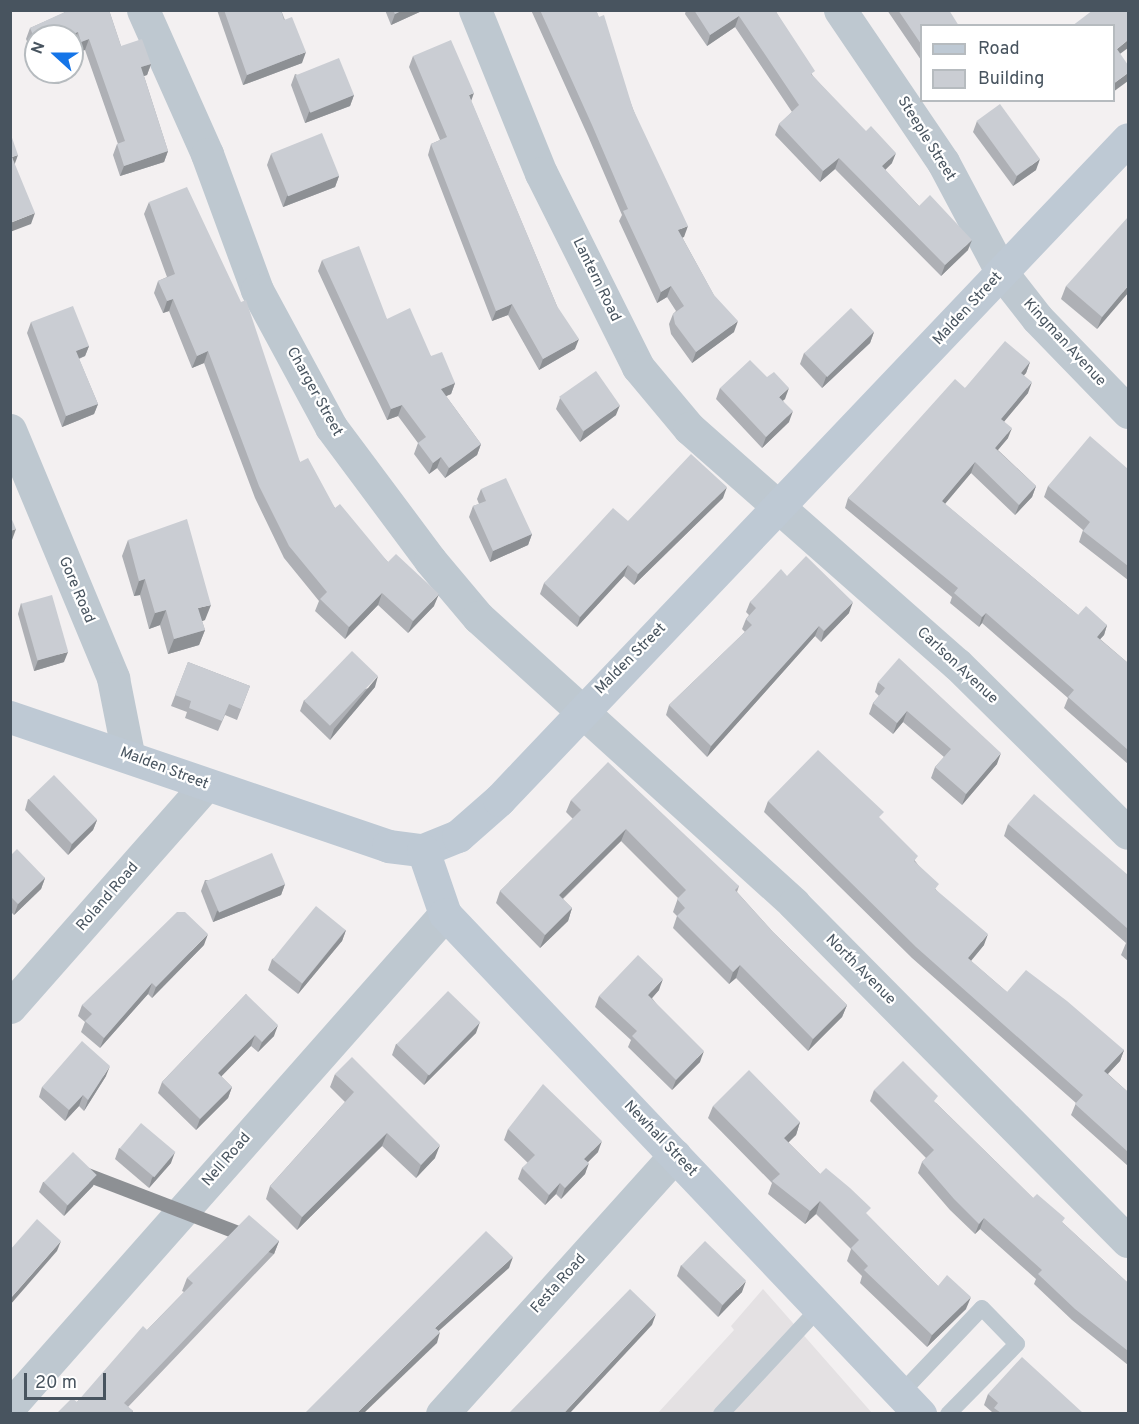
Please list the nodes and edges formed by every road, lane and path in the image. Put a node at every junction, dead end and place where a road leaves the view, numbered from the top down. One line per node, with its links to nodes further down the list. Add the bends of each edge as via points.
1 (143, 10): 9 (street, Charger Street, via 207,154 245,262 331,427 478,617)
2 (475, 10): 8 (street, Lantern Road, via 541,173 638,367 690,428)
3 (840, 10): 5 (street, Steeple Street, via 943,162)
4 (1128, 139): 5 (street, Malden Street)
5 (1002, 273): 6 (street, Kingman Avenue, via 1036,318); 8 (street, Malden Street)
6 (1128, 411)
7 (10, 430): 11 (street, Gore Road, via 113,678)
8 (779, 507): 9 (street, Malden Street); 13 (street, Carlson Avenue, via 957,664)
9 (581, 710): 14 (street, Malden Street, via 476,822); 18 (street, North Avenue, via 794,904)
10 (10, 717): 11 (street, Malden Street)
11 (128, 754): 12 (street, Malden Street)
12 (205, 786): 14 (street, Malden Street, via 387,846); 16 (street, Roland Road)
13 (1128, 833)
14 (423, 850): 15 (street, Newhall Street)
15 (445, 914): 17 (street, Newhall Street); 21 (street, Nell Road)
16 (10, 1007)
17 (675, 1155): 19 (street, Newhall Street); 22 (street, Festa Road)
18 (1128, 1241)
19 (819, 1308): 20 (street, Newhall Street); 23 (lane)
20 (910, 1403): 24 (lane, via 982,1308 1017,1344)
21 (10, 1406)
22 (442, 1413)
23 (721, 1413)
24 (948, 1413)

